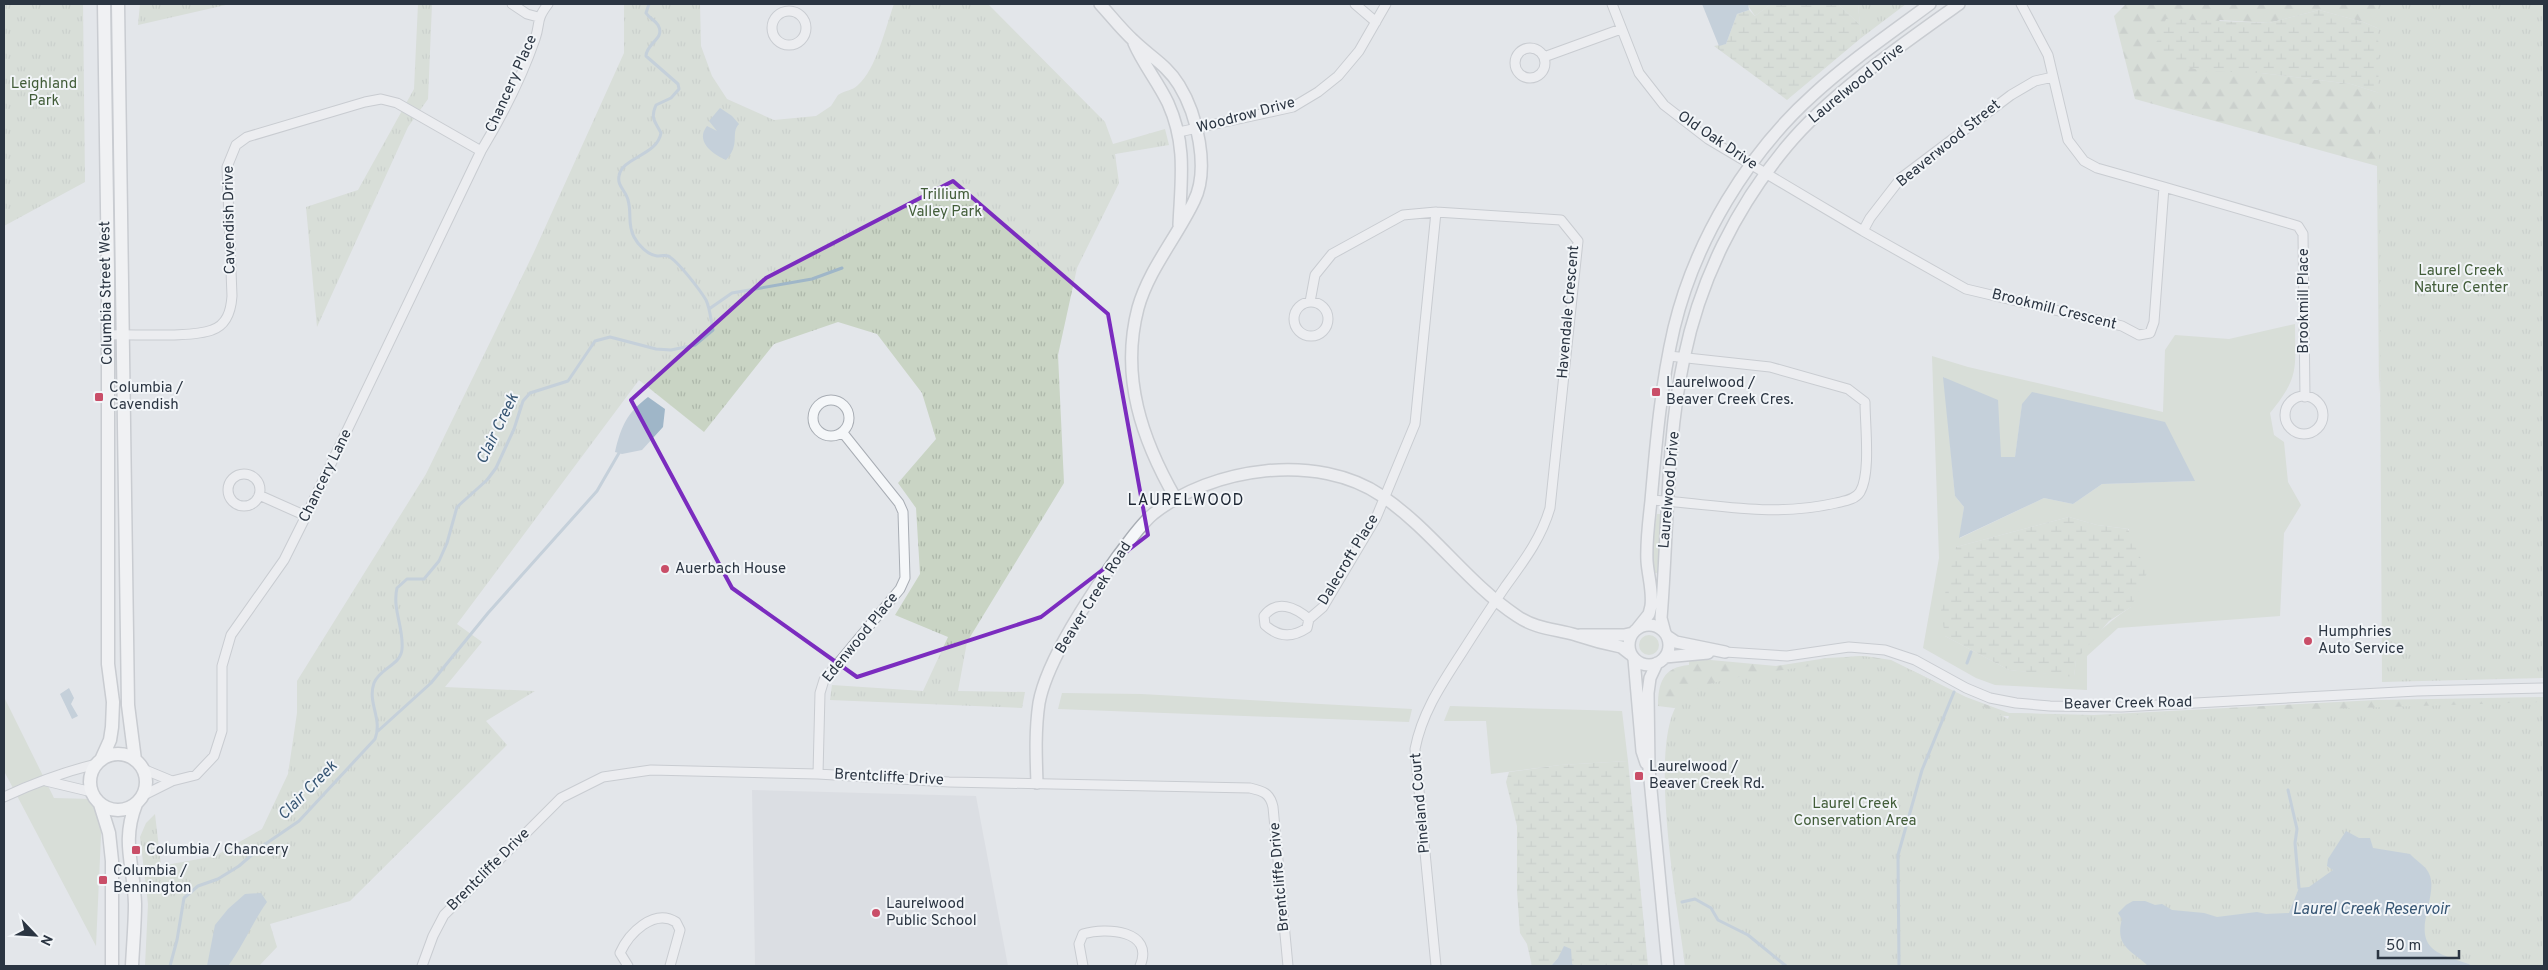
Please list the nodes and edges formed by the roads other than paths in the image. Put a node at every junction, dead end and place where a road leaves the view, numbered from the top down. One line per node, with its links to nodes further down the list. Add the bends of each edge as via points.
1 (104, 4): 29 (main road, Columbia Street West)
2 (118, 4): 28 (main road, Columbia Street West)
3 (512, 4): 12 (street, Chancery Place)
4 (548, 4): 12 (street, Chancery Place)
5 (1100, 4): 15 (street)
6 (1355, 4): 13 (street)
7 (1386, 4): 13 (street, Woodrow Drive)
8 (1612, 4): 14 (street, Old Oak Drive)
9 (1930, 4): 21 (street, Laurelwood Drive, via 1814,94)
10 (1959, 4): 22 (street, Laurelwood Drive, via 1836,98 1788,145)
11 (2022, 4): 17 (street, via 2048,55)
12 (538, 17): 20 (street, Chancery Place, via 536,38 497,124)
13 (1376, 22): 18 (street, Woodrow Drive, via 1338,76 1293,107)
14 (1621, 28): 16 (street); 21 (street, Old Oak Drive, via 1639,73 1664,105 1708,139)
15 (1133, 41): 18 (street, via 1160,61 1179,85); 19 (street, via 1142,62 1167,101)
16 (1544, 57)
17 (2053, 77): 23 (street, via 2068,140 2084,161 2096,168); 26 (street, Beaverwood Street, via 2035,81 2011,95 1902,178 1870,218)
18 (1196, 129): 19 (street, Woodrow Drive); 25 (street, via 1201,168 1197,192)
19 (1179, 132): 25 (street, via 1182,148)
20 (481, 150): 28 (street, Cavendish Drive, via 397,103 381,99 247,137 230,155 228,167 232,296 227,319 212,330 196,333); 39 (street, Chancery Lane)
21 (1751, 164): 22 (street, Old Oak Drive); 30 (street, Laurelwood Drive, via 1702,248 1682,300)
22 (1766, 174): 26 (street, Brookmill Crescent); 31 (street, Laurelwood Drive, via 1721,248 1700,300)
23 (2164, 187): 26 (street, Brookmill Crescent, via 2154,322 2150,333 2139,335 2122,326 1966,289); 32 (street, Brookmill Place, via 2298,226 2304,241)
24 (1436, 212): 27 (street, Havendale Crescent, via 1403,215 1332,254 1315,275); 35 (street, via 1415,424); 40 (street, Havendale Crescent, via 1561,220 1578,240 1550,508 1538,541)
25 (1179, 226): 36 (street, via 1138,307 1132,336 1131,369 1141,424 1156,464)
26 (1863, 232)
27 (1310, 302)
28 (124, 334): 29 (street, Cavendish Drive); 50 (main road, Columbia Street West, via 128,705)
29 (108, 335): 49 (main road, Columbia Street West, via 108,664 113,702 110,740)
30 (1669, 356): 31 (street); 37 (street, Laurelwood Drive)
31 (1684, 358): 38 (street, Laurelwood Drive); 38 (street, via 1770,367 1848,389 1865,402 1865,479 1854,498 1814,508 1762,511)
32 (2304, 397): 32 (street, via 2289,403 2285,418 2290,429 2304,434 2316,430 2322,419 2315,400)
33 (843, 433): 33 (street, via 850,417 844,405 833,400 820,403 812,418 816,429 828,437); 52 (street, Edenwood Place, via 903,512 905,578 900,589 824,680 820,693)
34 (259, 495): 39 (street)
35 (1384, 497): 36 (street, Beaver Creek Road, via 1370,488 1336,476 1294,470 1243,474 1208,483); 40 (street, Beaver Creek Road); 41 (street, Dalecroft Place, via 1376,518 1323,607)
36 (1176, 499): 55 (street, Beaver Creek Road, via 1134,534 1050,668 1036,725)
37 (1651, 500): 38 (street); 42 (street, Laurelwood Drive, via 1647,559 1652,601 1649,614)
38 (1668, 501): 44 (street, Laurelwood Drive, via 1661,618)
39 (306, 516): 53 (street, Chancery Lane, via 284,560 231,635 222,666 222,731 214,756 196,775)
40 (1496, 600): 43 (street, Beaver Creek Road, via 1536,627); 68 (street, Pineland Court, via 1430,703 1415,749)
41 (1309, 619): 41 (street, Dalecroft Place, via 1291,607 1279,606 1264,616 1265,625 1273,632 1285,635 1298,634 1307,628)
42 (1635, 631): 43 (street, Beaver Creek Road, via 1624,636); 44 (street, via 1642,626 1655,626); 46 (street, via 1629,643)
43 (1576, 635): 46 (street, Beaver Creek Road, via 1621,648)
44 (1666, 635): 45 (street, Beaver Creek Road, via 1676,642); 47 (street, via 1669,646)
45 (1725, 652): 47 (street, Beaver Creek Road); 48 (street, Beaver Creek Road, via 1787,656 1849,647 1885,650 1915,660 1990,698 2050,706 2121,707 2326,695)
46 (1632, 656): 47 (street, via 1645,665); 51 (street, via 1642,752)
47 (1661, 660): 51 (street, via 1650,678 1648,694)
48 (2544, 688)
49 (99, 762): 50 (main road, via 118,754); 54 (street, via 58,774); 56 (main road, via 90,778)
50 (139, 764): 53 (street); 58 (main road, via 146,783)
51 (1649, 769): 69 (street)
52 (818, 774): 55 (street, Brentcliffe Drive, via 949,782); 62 (street, Brentcliffe Drive, via 651,770 603,777 560,798 444,915)
53 (172, 781): 58 (street, Chancery Lane)
54 (46, 782): 56 (street); 57 (street)
55 (1037, 783): 67 (street, Brentcliffe Drive, via 1263,790 1271,797 1273,807)
56 (92, 792): 59 (main road)
57 (4, 797)
58 (139, 800): 59 (main road, via 122,810); 61 (main road, via 129,821 127,842 135,904)
59 (100, 804): 60 (main road, via 109,834 112,861)
60 (112, 966)
61 (132, 966)
62 (422, 966)
63 (628, 966): 64 (street, via 620,953 625,940 649,920 663,916 676,922 680,930)
64 (670, 966)
65 (1083, 966): 66 (street, via 1079,944 1083,934 1091,932 1129,934 1137,938 1142,950)
66 (1140, 966)
67 (1288, 966)
68 (1436, 966)
69 (1668, 966)

